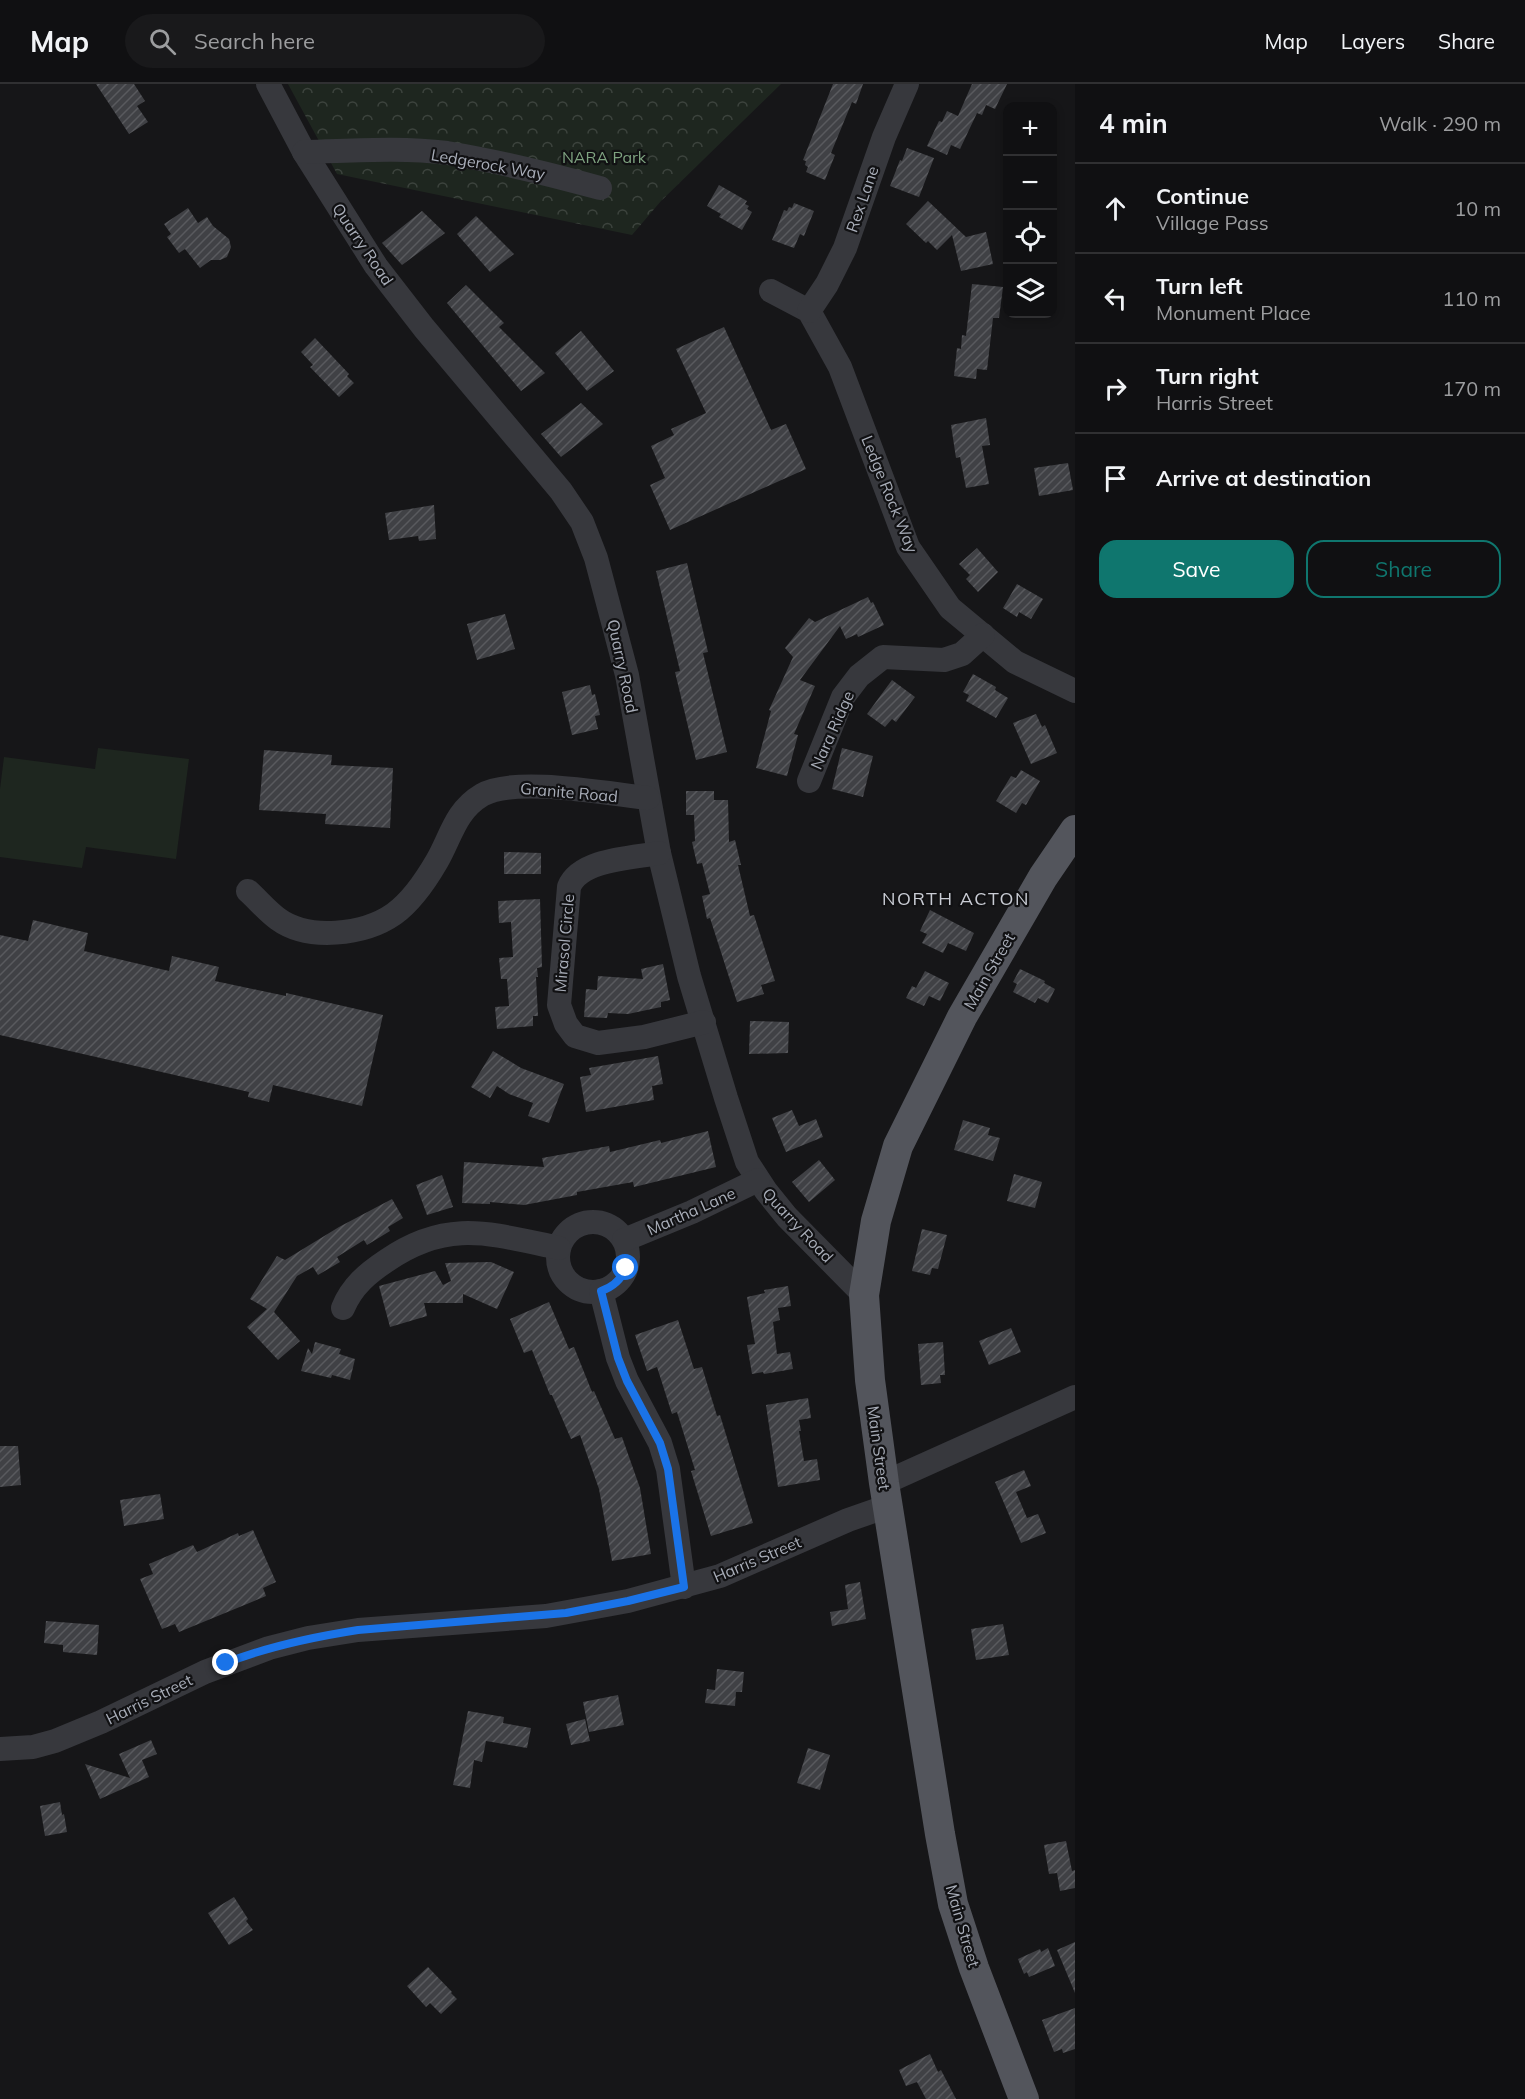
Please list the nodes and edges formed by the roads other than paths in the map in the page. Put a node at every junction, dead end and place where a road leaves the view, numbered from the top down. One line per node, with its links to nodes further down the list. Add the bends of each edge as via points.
1 (268, 84): 3 (street, Quarry Road)
2 (907, 84): 6 (street, Rex Lane, via 845,248)
3 (304, 152): 4 (street, Ledgerock Way, via 445,153); 10 (street, Quarry Road, via 376,266 561,491 582,522 596,558 624,665)
4 (600, 188)
5 (771, 291): 6 (street)
6 (809, 311): 7 (street, Ledge Rock Way, via 840,367 908,547 950,608)
7 (983, 635): 8 (street, Ledge Rock Way, via 1015,662); 9 (street, Nara Ridge, via 962,654 944,660 883,657 859,676 843,697)
8 (1075, 691)
9 (809, 781)
10 (648, 798): 12 (street, Quarry Road); 13 (street, Granite Road, via 546,787 506,787 483,794 466,807 420,888 394,914 361,930 322,934 300,928 279,920)
11 (1075, 830): 19 (main road, Main Street, via 1043,877 962,1017 903,1137 876,1221)
12 (659, 854): 14 (street, Quarry Road); 14 (street, Mirasol Circle, via 594,866 579,872 572,881 559,1005 575,1036 598,1043 644,1037)
13 (248, 891)
14 (704, 1022): 15 (street, Quarry Road, via 744,1152)
15 (758, 1180): 16 (street, Martha Lane); 19 (street, Quarry Road, via 787,1217)
16 (624, 1240): 17 (street, via 609,1226 589,1222 570,1230); 18 (street, via 628,1261 623,1275)
17 (559, 1248): 18 (street, via 560,1267 570,1284 581,1290); 20 (street, via 488,1233 434,1237 401,1251 368,1274 352,1290)
18 (601, 1291): 23 (street, via 618,1358 660,1443 668,1469)
19 (864, 1295): 22 (main road, Main Street, via 870,1380)
20 (343, 1308)
21 (1075, 1397): 22 (street, Harris Street)
22 (886, 1494): 23 (street, Harris Street, via 848,1520 739,1569); 25 (main road, Main Street, via 954,1904)
23 (684, 1587): 24 (street, Harris Street, via 566,1613 358,1630 288,1643 205,1672 55,1741)
24 (0, 1749)
25 (1024, 2099)

